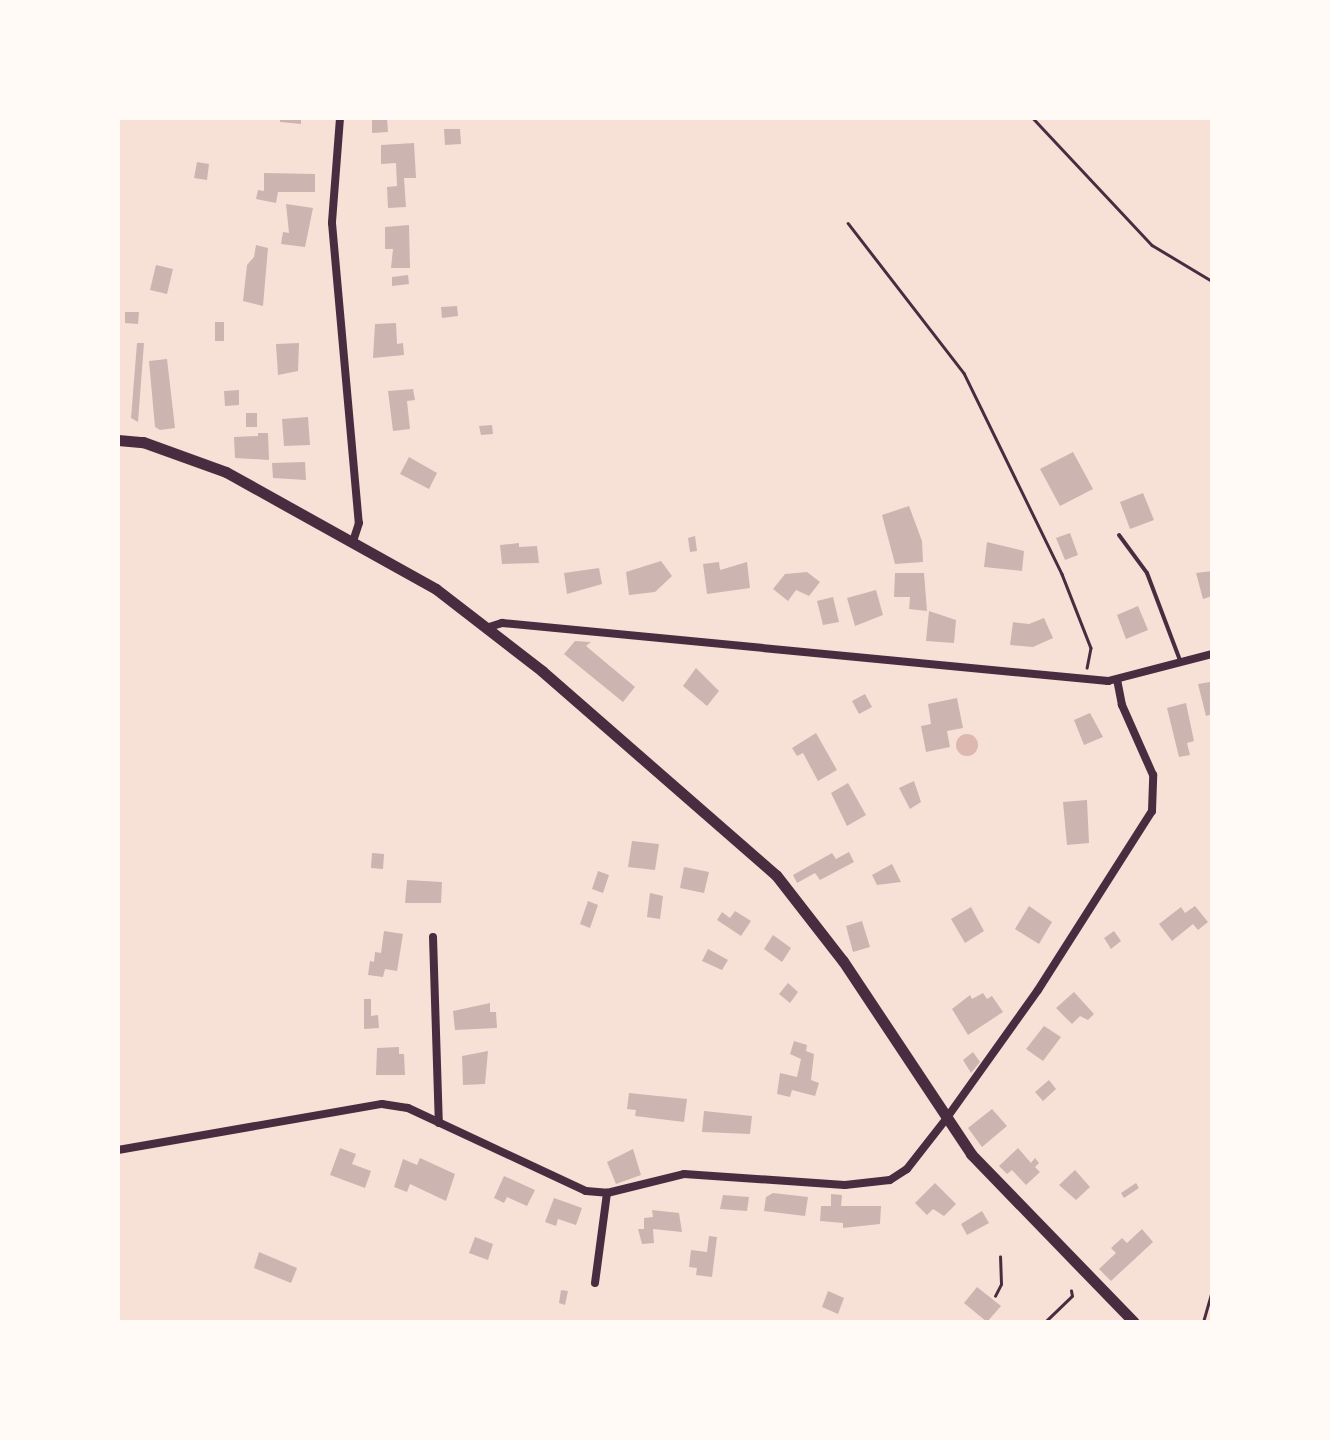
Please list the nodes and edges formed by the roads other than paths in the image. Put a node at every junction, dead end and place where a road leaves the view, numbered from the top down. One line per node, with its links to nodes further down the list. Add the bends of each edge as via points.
1 (340, 118): 4 (street, via 332,223 359,524)
2 (118, 440): 4 (main road, via 226,472)
3 (1119, 536): 7 (lane, via 1147,572)
4 (353, 542): 5 (main road)
5 (489, 627): 8 (street); 10 (main road, via 776,875 843,960)
6 (1212, 654): 7 (street)
7 (1181, 663): 8 (street)
8 (1117, 680): 10 (street, via 1153,774 1152,811)
9 (433, 937): 11 (street)
10 (946, 1120): 13 (street, via 908,1170 890,1180 845,1185 684,1174); 15 (main road, via 1046,1236)
11 (439, 1123): 12 (street, via 408,1108 369,1105); 13 (street, via 566,1184)
12 (118, 1150)
13 (607, 1192): 14 (street)
14 (595, 1283)
15 (1134, 1322)

